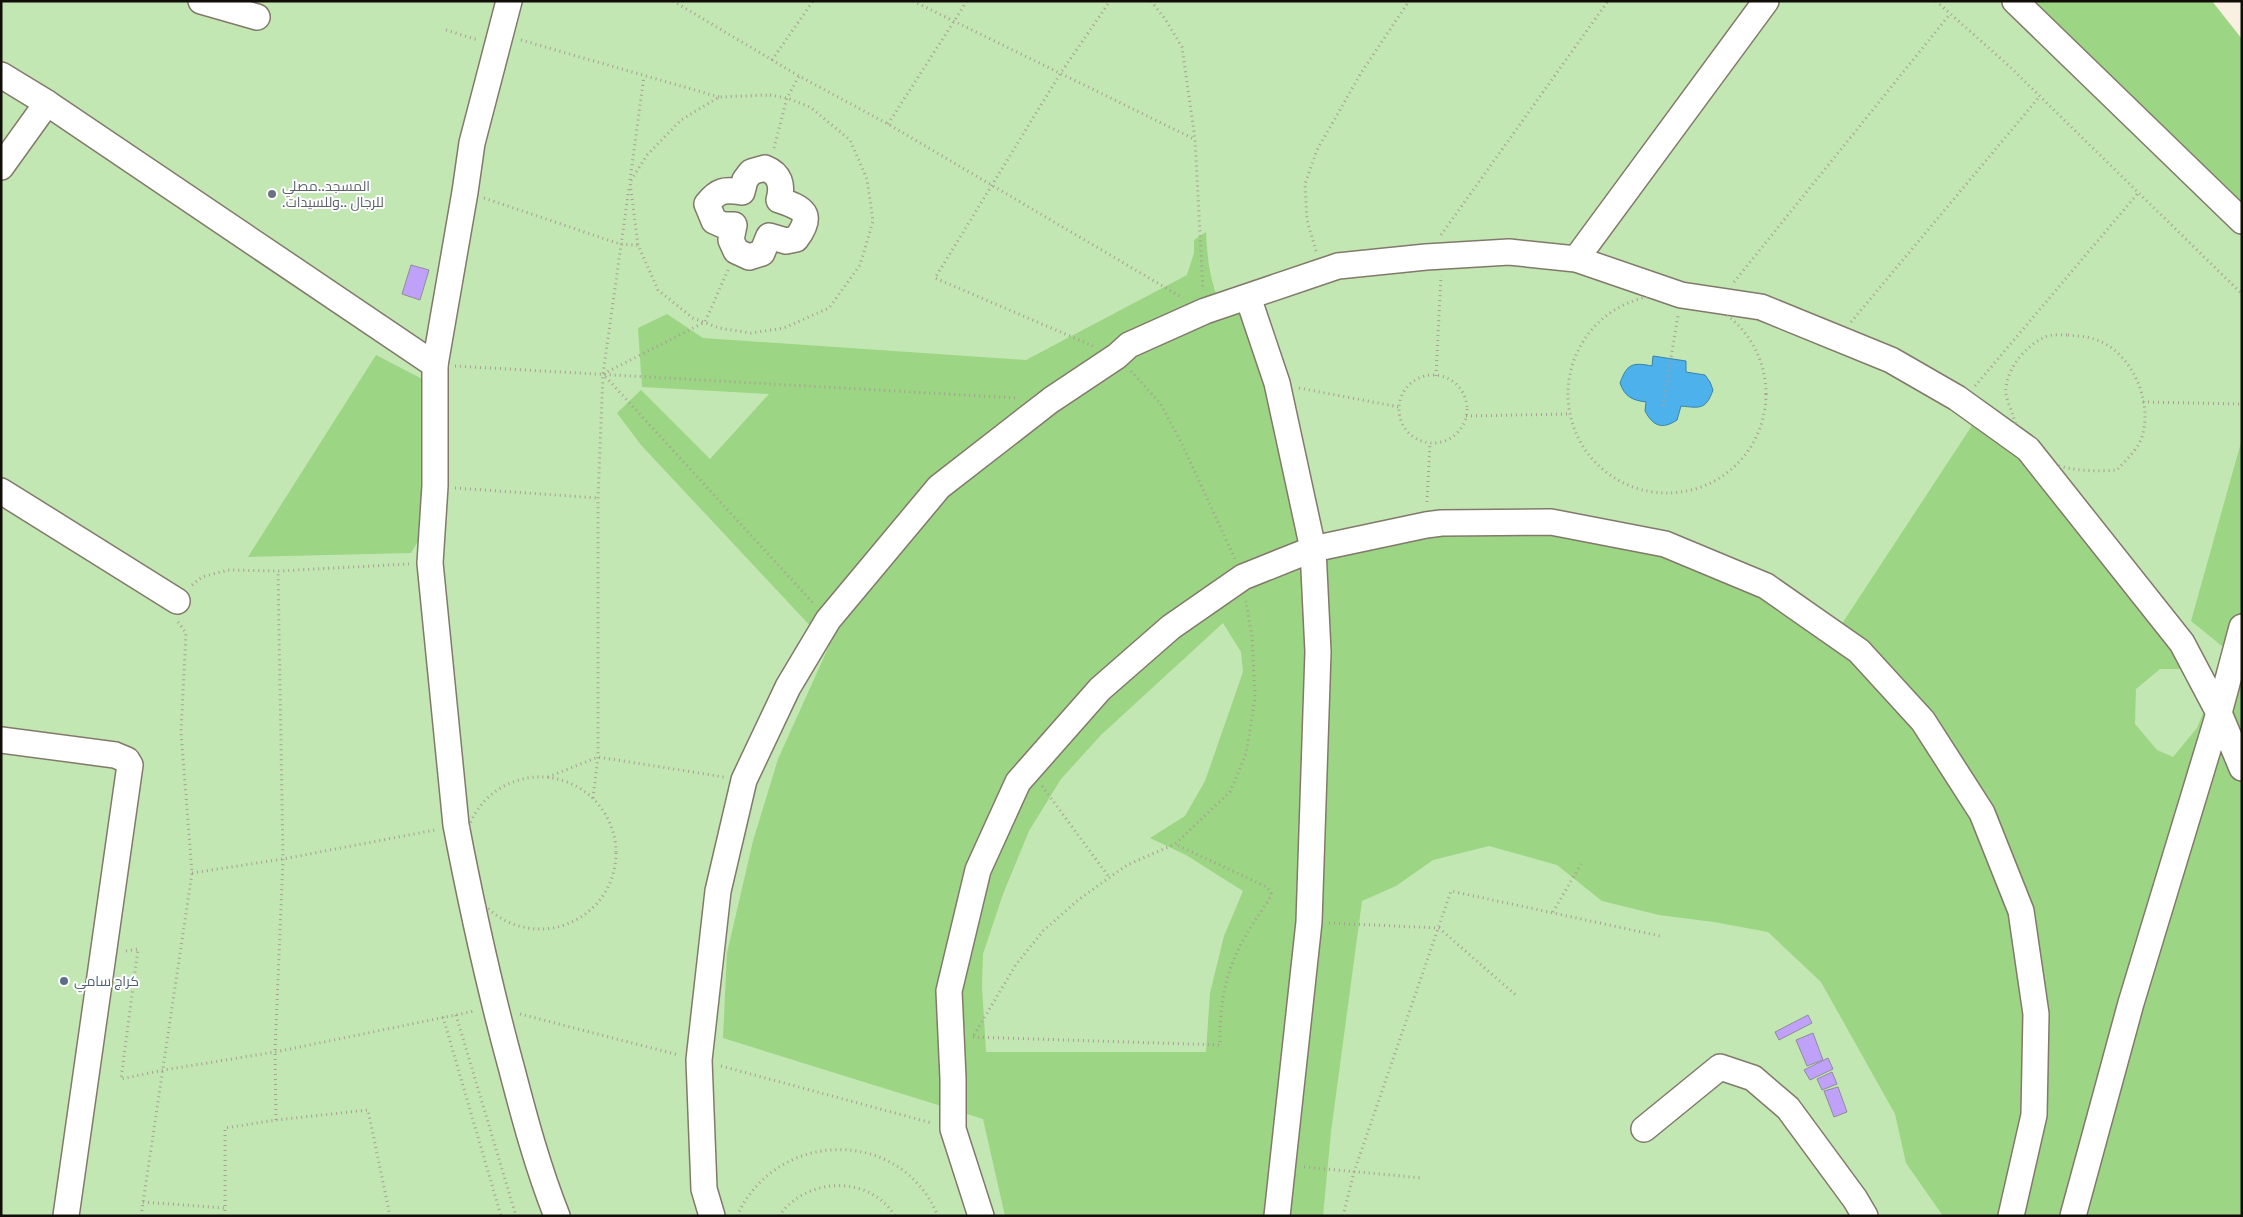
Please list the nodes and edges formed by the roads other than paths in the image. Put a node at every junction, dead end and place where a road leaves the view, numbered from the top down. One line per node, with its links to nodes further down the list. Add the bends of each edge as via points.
1 (201, 1): 5 (street)
2 (509, 1): 13 (street, via 472,144)
3 (1766, 1): 11 (street)
4 (2015, 1): 10 (street)
5 (257, 17)
6 (1, 75): 7 (street)
7 (48, 103): 8 (street); 13 (street)
8 (1, 166)
9 (769, 170): 9 (street, via 751,172 742,192 726,189 715,194 707,204 714,221 734,225 731,240 736,251 749,257 762,253 768,236 786,241 796,239 805,228 805,215 799,207 779,200 782,188)
10 (2242, 221)
11 (1576, 259): 12 (street, via 1509,252 1338,266); 18 (street, via 1679,304 1720,301 1761,307 1891,360 1962,402 2028,449 2182,643)
12 (1248, 297): 15 (street, via 1276,383); 24 (street, via 1205,311 1129,345 1051,400 940,488 828,620 788,686 744,780 718,891 698,1060 704,1189)
13 (435, 365): 23 (street, via 430,563 456,825 495,1008 538,1168)
14 (1, 491): 16 (street)
15 (1313, 549): 25 (street, via 1243,576 1171,627 1100,688 1018,782 978,870 949,992 953,1129); 26 (street, via 1318,652 1309,922); 28 (street, via 1441,523 1551,522 1665,544 1766,586 1859,651 1923,721 1982,813 2021,911 2036,1014 2034,1115)
16 (177, 601)
17 (2242, 627): 18 (street)
18 (2219, 714): 20 (street); 29 (street, via 2131,1003)
19 (1, 740): 22 (street, via 122,757 130,766)
20 (2242, 768)
21 (1644, 1129): 27 (street, via 1720,1067 1753,1078 1788,1108)
22 (66, 1216)
23 (557, 1216)
24 (712, 1216)
25 (981, 1216)
26 (1277, 1216)
27 (1865, 1216)
28 (2012, 1216)
29 (2073, 1216)

